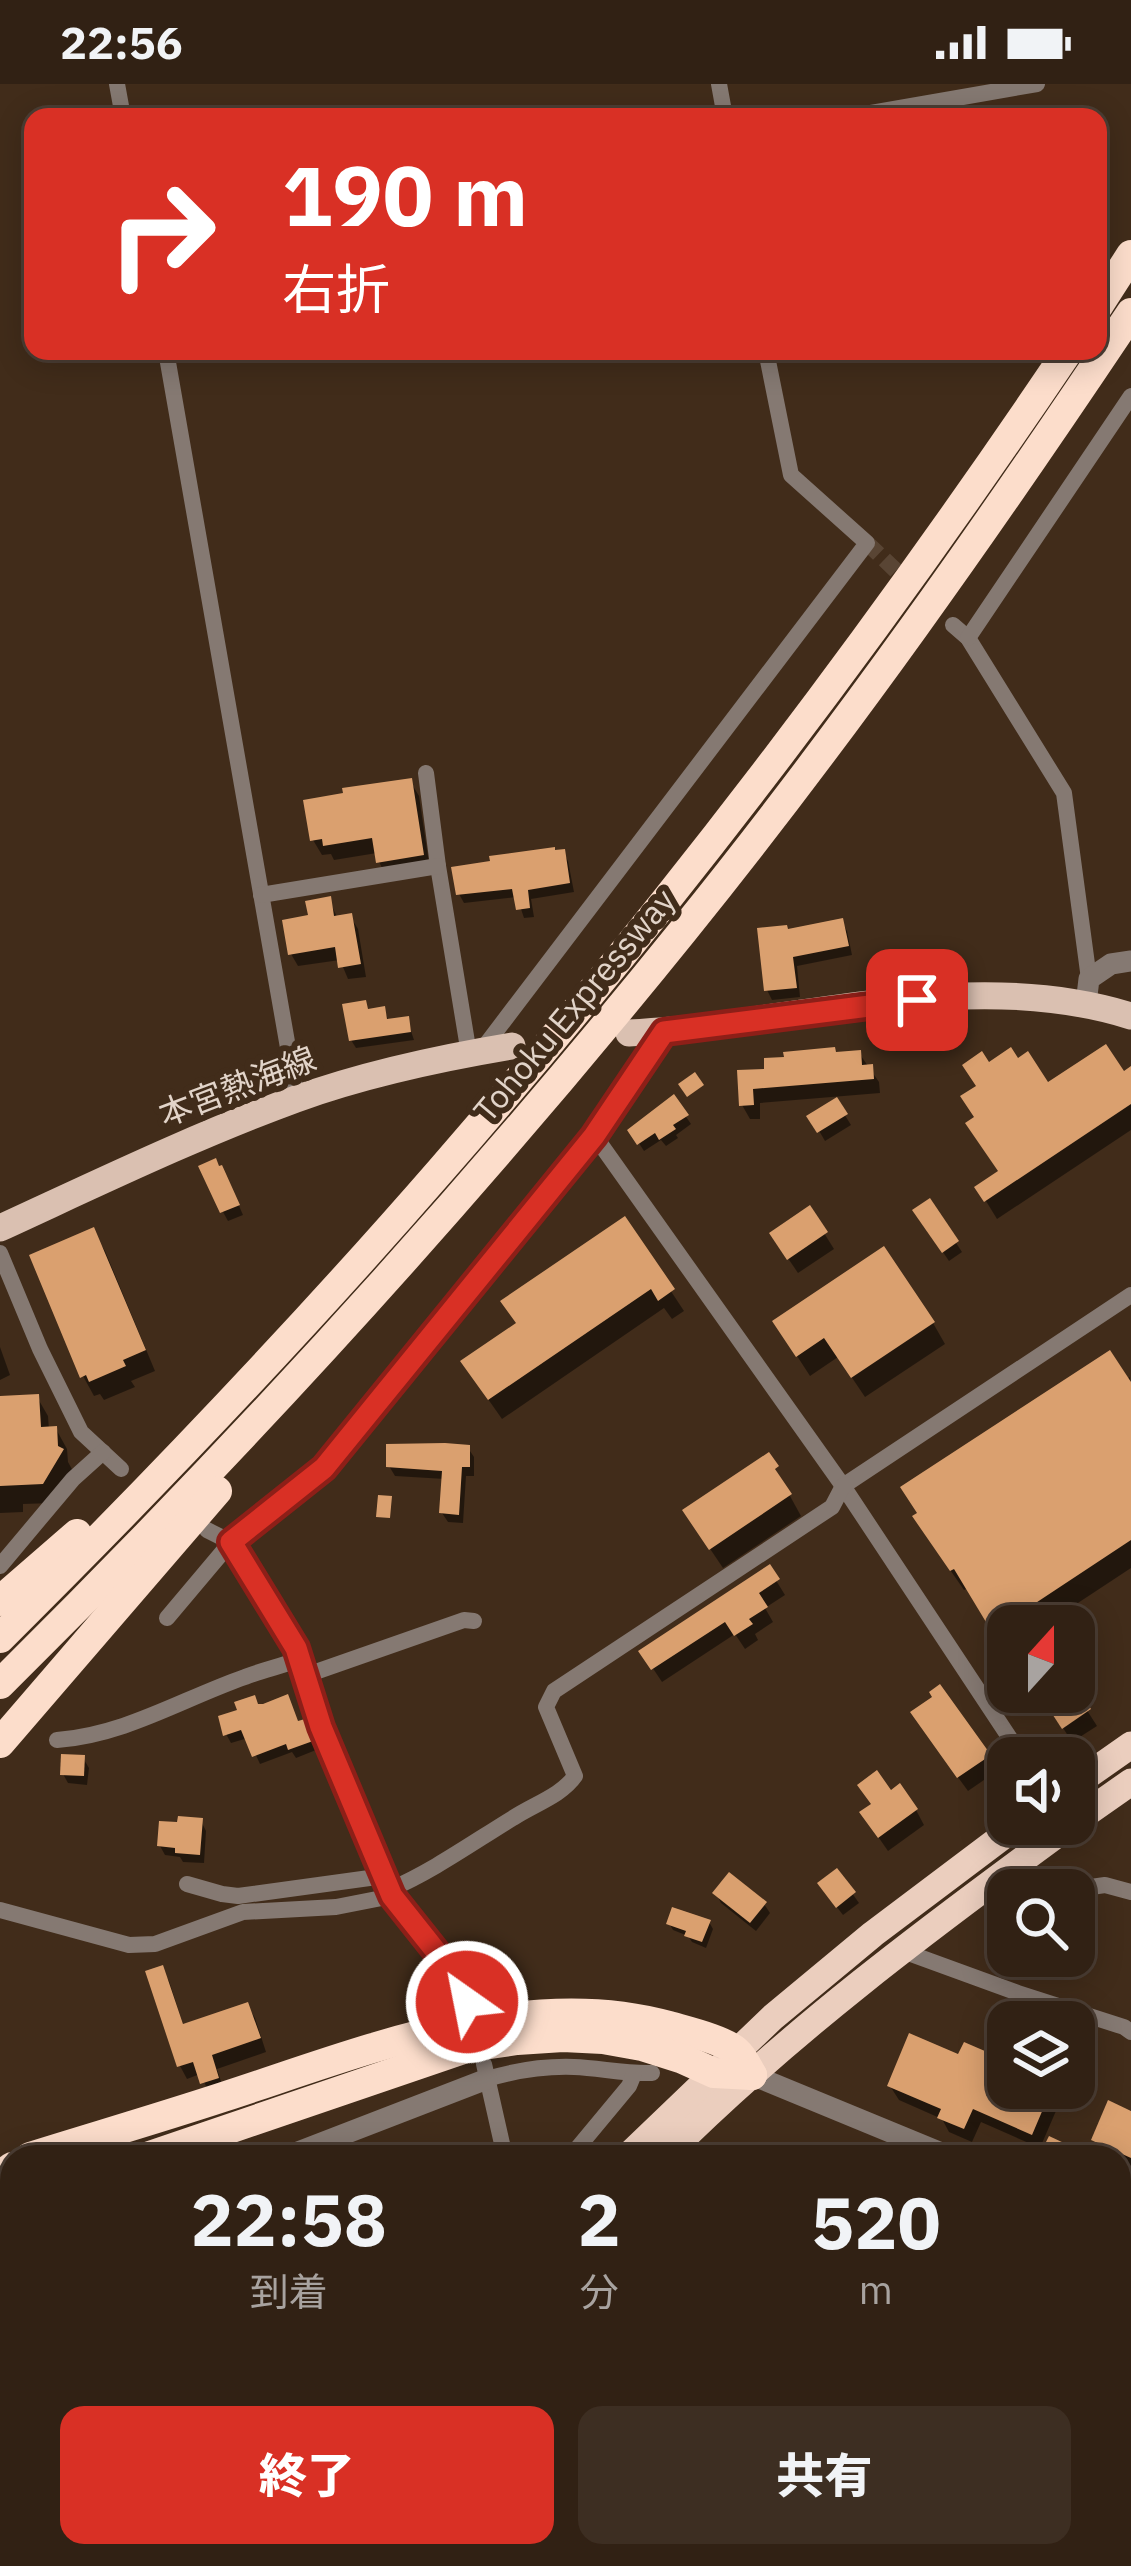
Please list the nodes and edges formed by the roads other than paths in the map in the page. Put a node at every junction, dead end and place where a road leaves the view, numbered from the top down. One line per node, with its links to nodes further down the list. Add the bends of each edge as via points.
1 (1036, 84): 2 (street)
2 (899, 108)
3 (1131, 255): 4 (highway)
4 (1107, 292)
5 (1131, 313): 6 (highway, Tohoku Expressway)
6 (1107, 349)
7 (168, 360): 16 (street)
8 (768, 360): 23 (street, via 791,475 867,543)
9 (1062, 360): 27 (highway, Tohoku Expressway, via 750,792)
10 (1099, 360): 29 (highway, Tohoku Expressway, via 777,810)
11 (1131, 396): 13 (street)
12 (953, 625): 13 (street)
13 (968, 638): 18 (street, via 1064,793)
14 (426, 772): 15 (street)
15 (438, 866): 16 (street); 23 (street)
16 (261, 896): 24 (street)
17 (1131, 961): 18 (street, via 1111,964)
18 (1087, 992): 19 (main road); 20 (main road, via 958,996)
19 (1131, 1016)
20 (664, 1032): 21 (main road); 25 (street)
21 (629, 1034)
22 (512, 1046): 23 (main road, 本宮熱海線)
23 (475, 1052): 24 (main road, 本宮熱海線)
24 (297, 1099): 26 (main road, 本宮熱海線)
25 (594, 1136): 33 (street); 35 (street, via 324,1468)
26 (0, 1228)
27 (384, 1234): 37 (highway); 40 (highway, Tohoku Expressway)
28 (0, 1252): 31 (street, via 80,1432)
29 (410, 1253): 42 (highway, Tohoku Expressway); 45 (highway, via 304,1391)
30 (1131, 1295): 33 (street)
31 (103, 1452): 32 (street); 36 (street)
32 (121, 1469)
33 (843, 1486): 43 (street); 54 (street, via 832,1507 554,1690 546,1706 575,1776 566,1789 419,1877)
34 (207, 1530): 35 (street)
35 (231, 1542): 38 (street); 41 (street)
36 (0, 1565)
37 (0, 1601)
38 (167, 1618)
39 (474, 1621): 41 (street)
40 (0, 1638)
41 (302, 1667): 44 (street, via 246,1676 125,1727); 54 (street)
42 (0, 1684)
43 (1009, 1737)
44 (57, 1740)
45 (0, 1743)
46 (1131, 1745): 47 (highway)
47 (1095, 1770)
48 (1131, 1782): 49 (highway)
49 (1095, 1807)
50 (991, 1845): 60 (highway, via 873,1934)
51 (1047, 1845): 57 (highway)
52 (187, 1883): 54 (street, via 238,1896)
53 (1095, 1886): 55 (street)
54 (388, 1887): 56 (street, via 336,1907 243,1912 129,1946); 58 (street, via 462,1984)
55 (1131, 1892)
56 (0, 1910)
57 (900, 1950): 59 (street); 60 (highway, via 791,2038)
58 (467, 2002)
59 (1131, 2032)
60 (744, 2062): 62 (highway); 63 (highway, via 690,2032 641,2018 557,2012 465,2024); 69 (highway); 70 (street)
61 (486, 2072): 65 (street); 66 (street); 67 (street, via 574,2067 643,2074)
62 (714, 2073): 64 (highway, via 603,2039 517,2040 469,2047); 68 (highway)
63 (68, 2145)
64 (182, 2145)
65 (313, 2145)
66 (502, 2145)
67 (581, 2145)
68 (639, 2145)
69 (674, 2145)
70 (925, 2145)

